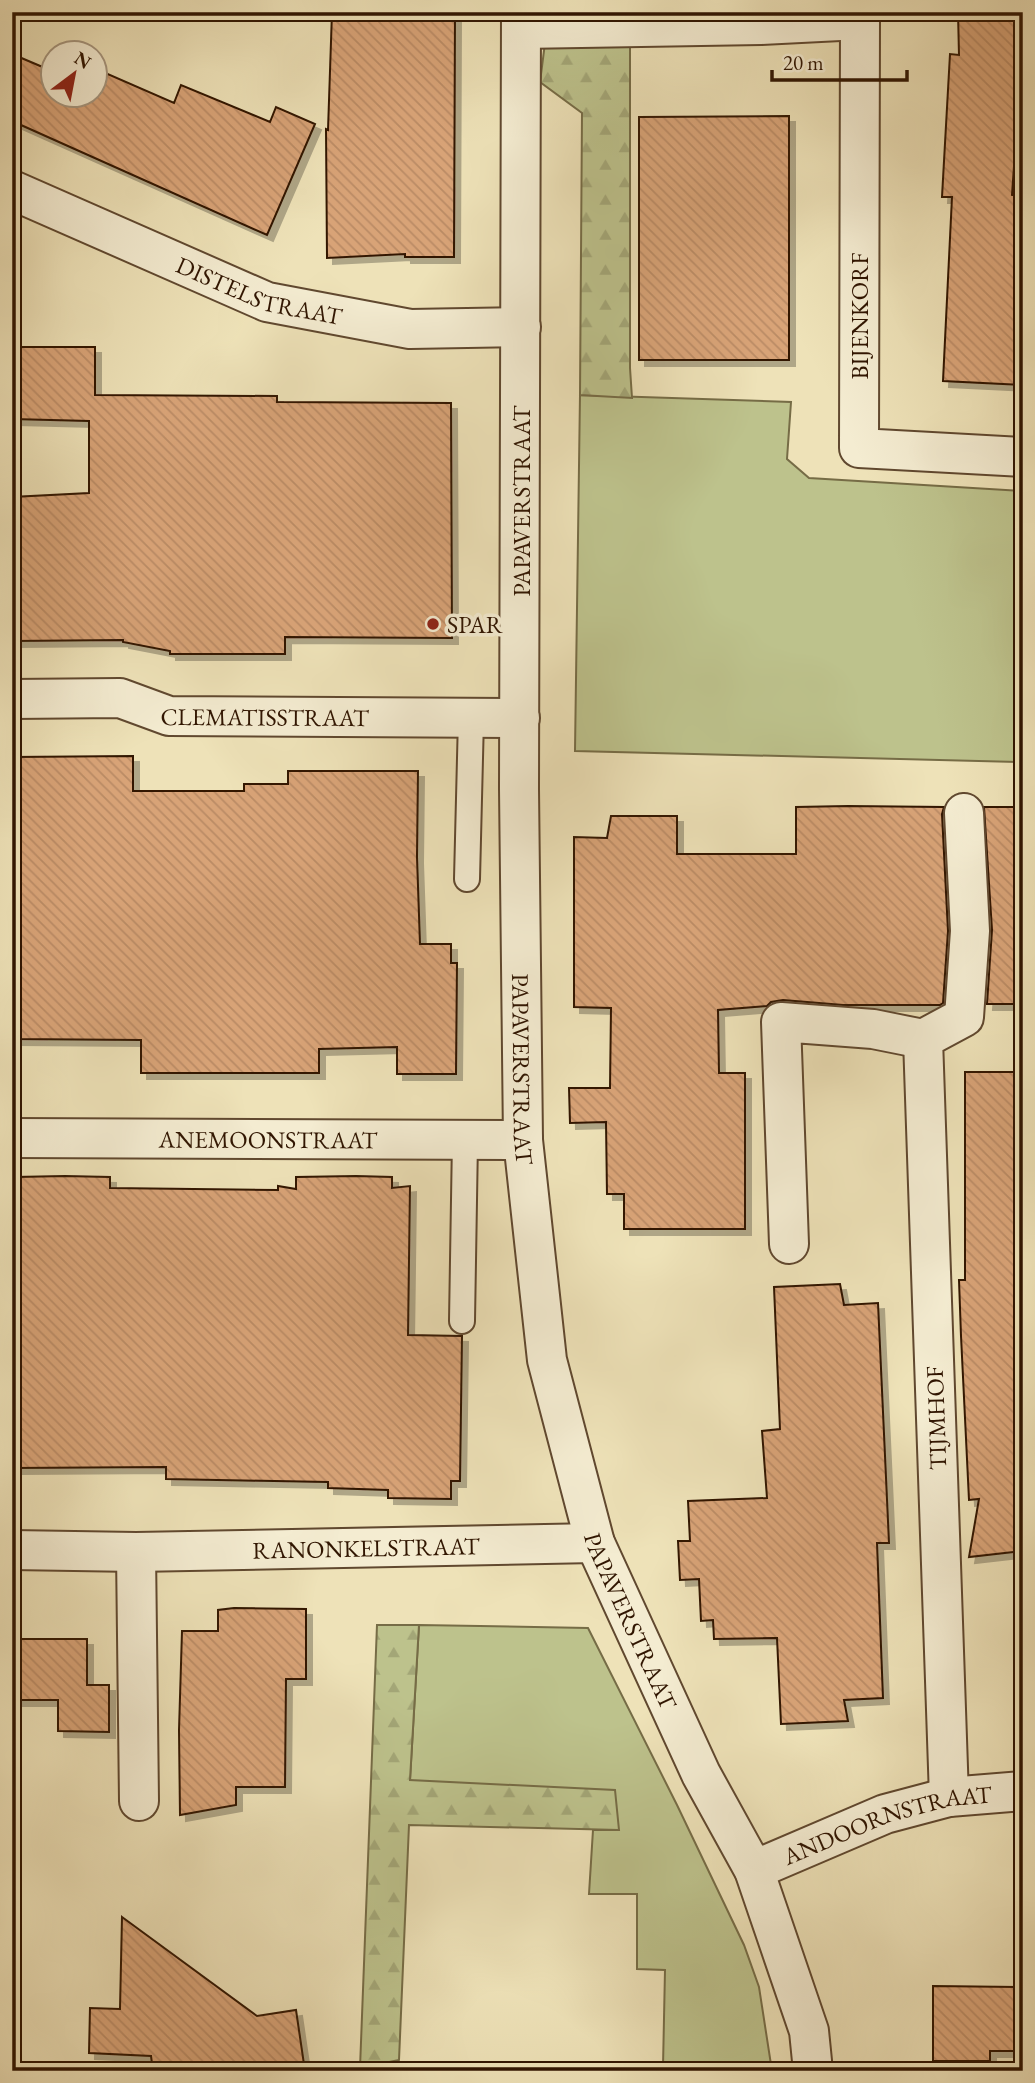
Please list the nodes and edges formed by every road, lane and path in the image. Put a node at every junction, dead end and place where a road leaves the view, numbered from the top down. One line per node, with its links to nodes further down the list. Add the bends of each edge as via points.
1 (860, 16): 2 (street); 6 (street, BIJENKORF, via 859,448)
2 (761, 19): 3 (street)
3 (521, 20): 5 (street, PAPAVERSTRAAT)
4 (12, 190): 5 (street, DISTELSTRAAT, via 267,302 410,330)
5 (521, 327): 9 (street, PAPAVERSTRAAT)
6 (1023, 457)
7 (12, 699): 8 (street, CLEMATISSTRAAT, via 120,698 169,716)
8 (471, 718): 9 (street, CLEMATISSTRAAT); 11 (lane)
9 (520, 718): 15 (street, PAPAVERSTRAAT)
10 (964, 813): 12 (street, via 970,931 964,1017)
11 (467, 879)
12 (923, 1039): 16 (street, via 873,1029 781,1023); 22 (street, TIJMHOF)
13 (12, 1138): 14 (street, ANEMOONSTRAAT)
14 (465, 1140): 15 (street, ANEMOONSTRAAT); 17 (lane)
15 (523, 1140): 18 (street, PAPAVERSTRAAT, via 547,1360)
16 (789, 1244)
17 (462, 1321)
18 (595, 1543): 20 (street, RANONKELSTRAAT); 24 (street, PAPAVERSTRAAT, via 701,1773)
19 (12, 1550): 20 (street, RANONKELSTRAAT)
20 (136, 1552): 23 (street)
21 (1023, 1791): 22 (street, ANDOORNSTRAAT)
22 (949, 1797): 24 (street, ANDOORNSTRAAT, via 885,1814)
23 (139, 1801)
24 (754, 1870): 25 (street, PAPAVERSTRAAT, via 809,2031)
25 (813, 2071)

